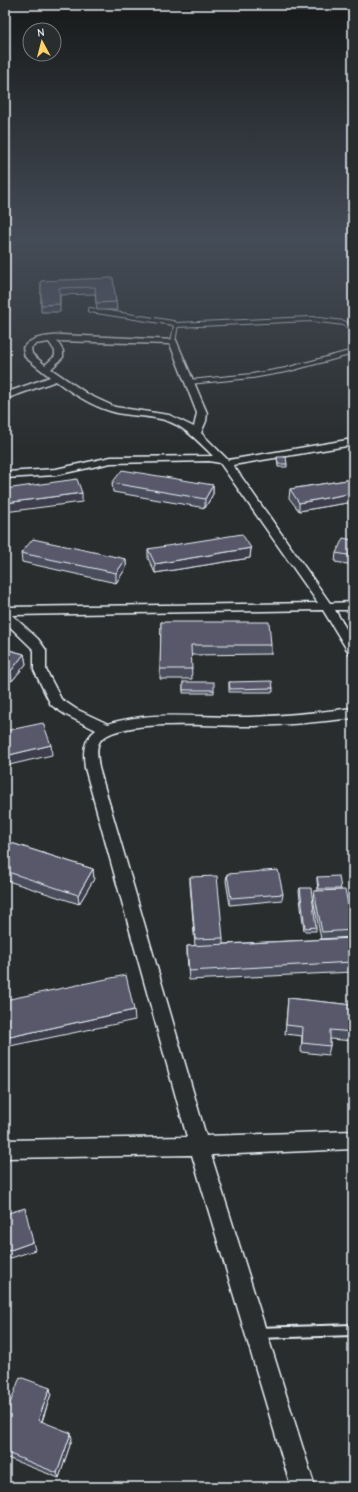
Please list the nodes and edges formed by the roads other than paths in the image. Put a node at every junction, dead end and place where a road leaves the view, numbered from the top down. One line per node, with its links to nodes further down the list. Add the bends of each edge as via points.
1 (90, 310): 2 (lane, via 167,322)
2 (176, 326): 3 (lane, via 311,319 344,323); 5 (lane)
3 (353, 329)
4 (51, 339): 5 (street); 7 (street, via 59,351 59,357); 7 (street, via 33,342 27,348 28,355)
5 (173, 342): 9 (street)
6 (353, 352): 9 (lane, via 286,370)
7 (45, 370): 8 (street)
8 (57, 378): 10 (street); 11 (street, via 98,403 122,412 165,416)
9 (189, 382): 11 (street, via 202,413)
10 (5, 396)
11 (196, 433): 13 (street)
12 (353, 442): 13 (street)
13 (224, 461): 14 (street, via 209,458 111,460 56,472); 16 (street)
14 (5, 475)
15 (353, 606): 16 (street)
16 (327, 607): 17 (street); 19 (street)
17 (5, 611)
18 (5, 615): 21 (street, via 40,650 40,670 56,702)
19 (353, 650)
20 (353, 713): 21 (street, via 236,722 155,721 128,724)
21 (108, 730): 23 (street, via 95,738 90,749 92,768)
22 (353, 1140): 23 (street)
23 (199, 1146): 24 (street); 26 (street)
24 (5, 1149)
25 (353, 1330): 26 (lane)
26 (257, 1332): 27 (street)
27 (303, 1487)

